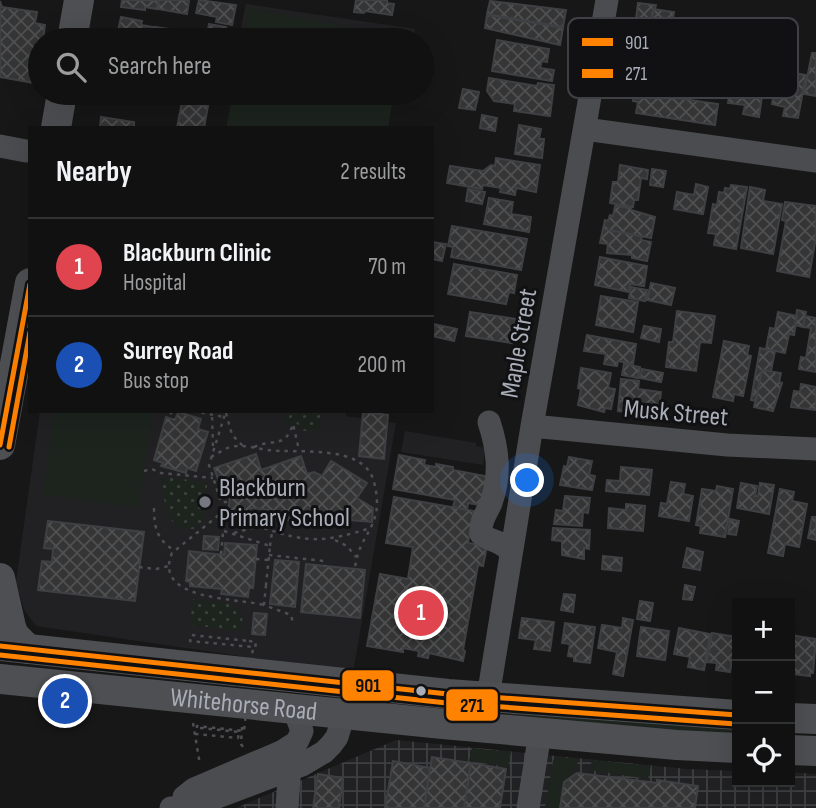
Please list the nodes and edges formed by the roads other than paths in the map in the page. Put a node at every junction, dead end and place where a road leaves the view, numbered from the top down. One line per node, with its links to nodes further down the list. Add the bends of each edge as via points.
1 (79, 0): 4 (main road)
2 (607, 0): 3 (street, Maple Street)
3 (604, 18)
4 (74, 28)
5 (590, 98): 8 (street, Maple Street)
6 (60, 105): 7 (main road)
7 (56, 126)
8 (585, 129): 11 (street); 15 (street, Maple Street)
9 (0, 146): 10 (street)
10 (26, 151)
11 (816, 161)
12 (28, 304): 13 (main road)
13 (25, 336): 16 (main road)
14 (489, 422): 18 (street, via 498,458 495,489 481,534 504,543)
15 (532, 426): 17 (street, Musk Street); 18 (street, Maple Street)
16 (0, 445)
17 (816, 449)
18 (511, 551): 24 (street, Maple Street)
19 (0, 578): 20 (main road)
20 (14, 647): 22 (main road, Whitehorse Road)
21 (0, 679): 25 (main road, Whitehorse Road)
22 (320, 680): 23 (main road, Whitehorse Road); 26 (main road, via 345,698)
23 (448, 694): 24 (main road, Whitehorse Road); 30 (main road, via 434,706)
24 (488, 697): 27 (main road, Whitehorse Road)
25 (294, 709): 26 (main road, Whitehorse Road); 35 (street, via 302,732)
26 (344, 714): 30 (main road, Whitehorse Road); 35 (street, via 337,737 324,752)
27 (732, 715)
28 (795, 718): 29 (main road)
29 (816, 719)
30 (443, 724): 31 (main road, Whitehorse Road)
31 (540, 733): 32 (main road, Whitehorse Road); 38 (street)
32 (732, 748)
33 (795, 750): 34 (main road)
34 (816, 751)
35 (285, 761): 36 (street, via 199,804); 37 (street)
36 (171, 808)
37 (287, 808)
38 (528, 808)

